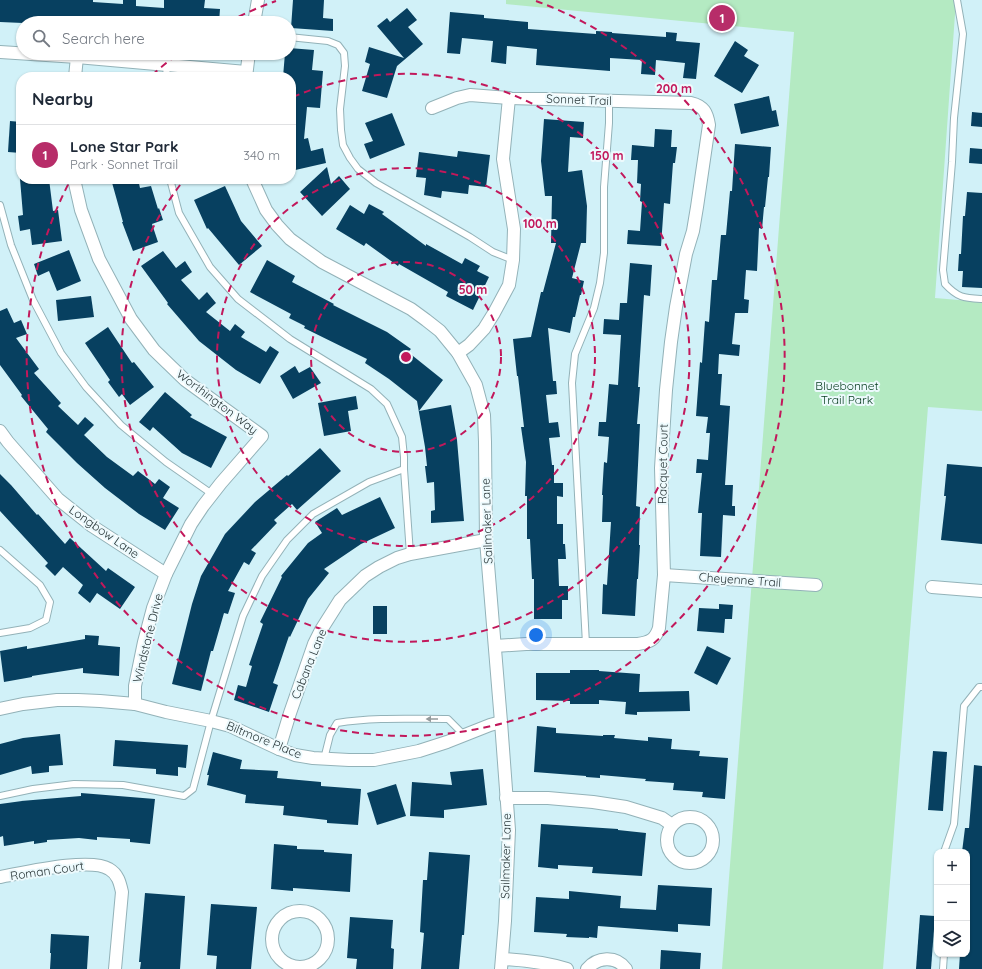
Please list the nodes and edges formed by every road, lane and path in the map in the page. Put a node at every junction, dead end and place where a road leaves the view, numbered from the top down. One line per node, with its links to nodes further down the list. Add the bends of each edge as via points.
1 (258, 0): 3 (street)
2 (956, 0): 23 (lane, via 963,34 954,118 944,284 958,296)
3 (255, 16)
4 (296, 38): 22 (lane, via 328,41 338,45 344,53 341,130 343,145 358,170 493,252)
5 (0, 52): 6 (street)
6 (16, 53)
7 (77, 60): 11 (street)
8 (96, 60): 10 (street)
9 (248, 60): 13 (street)
10 (167, 71): 12 (street)
11 (76, 72)
12 (187, 72)
13 (246, 72)
14 (509, 98): 15 (street, Sonnet Trail); 16 (street, Sonnet Trail, via 470,95); 22 (street, via 503,159 514,229)
15 (609, 101): 17 (street, Sonnet Trail, via 698,105 705,112); 38 (lane, via 604,187 604,253 594,308 576,354 572,382)
16 (432, 108)
17 (708, 131): 33 (street, Racquet Court, via 697,207 676,307 666,390 661,468)
18 (75, 184): 26 (street, Worthington Way, via 81,210 99,259 130,319 154,350 185,380)
19 (171, 184): 27 (lane, via 179,213 210,267 238,299 290,339 371,389 387,404 402,437)
20 (254, 184): 24 (street, Sailmaker Lane, via 266,210 290,239 322,262 411,309 440,331)
21 (0, 205): 28 (lane, via 11,245 33,300 61,353 86,387 121,425 166,462)
22 (513, 260): 24 (street, via 509,285 494,313 484,329)
23 (982, 299)
24 (458, 353): 29 (street, Sailmaker Lane, via 476,384 484,415)
25 (0, 431): 32 (street, Longbow Lane, via 58,499 92,526)
26 (262, 436): 28 (street, Windstone Drive)
27 (404, 469): 31 (lane); 43 (lane, via 369,482 313,514 287,540 262,576 243,616)
28 (212, 494): 32 (street, Windstone Drive, via 191,524)
29 (486, 540): 31 (street, Cabana Lane); 39 (street, Sailmaker Lane)
30 (0, 550): 37 (lane, via 40,585 50,602 46,620 30,628)
31 (410, 554): 46 (street, Cabana Lane, via 397,558 365,576 340,600 314,644)
32 (166, 574): 41 (street, Windstone Drive, via 144,642 135,686)
33 (664, 574): 34 (street, Cheyenne Trail); 38 (street, Racquet Court, via 659,628 653,639 638,644)
34 (816, 585)
35 (932, 587): 36 (street)
36 (982, 591)
37 (0, 633)
38 (586, 644): 39 (street, Racquet Court)
39 (495, 646): 44 (street, Sailmaker Lane)
40 (982, 687): 51 (lane, via 978,687 964,706 954,824)
41 (135, 704): 42 (street, Biltmore Place, via 57,700); 43 (street, Biltmore Place)
42 (0, 709)
43 (211, 721): 46 (street, Biltmore Place, via 230,726); 48 (lane, via 193,789 184,796 123,785 74,784)
44 (501, 722): 45 (street, Biltmore Place); 49 (street, Sailmaker Lane)
45 (464, 735): 47 (street, Biltmore Place, via 419,751 374,760); 47 (lane, one-way to 47, via 448,719 337,723 330,735)
46 (279, 748): 47 (street, Biltmore Place, via 295,755)
47 (324, 759)
48 (0, 796)
49 (506, 798): 50 (street, via 548,798 626,807 662,818); 54 (street, Sailmaker Lane, via 509,830)
50 (672, 825)
51 (945, 849)
52 (0, 878): 56 (street, Roman Court, via 49,868 80,865 110,869 116,876 122,892)
53 (944, 957): 60 (lane)
54 (501, 964): 57 (street, via 533,961)
55 (314, 967): 55 (street, via 289,966 279,958 273,947 272,934 277,922 287,914 299,911 312,913 322,921 328,932 328,945)
56 (116, 969)
57 (567, 969)
58 (587, 969): 59 (street, via 598,960 608,959 617,961)
59 (626, 969)
60 (943, 969)

